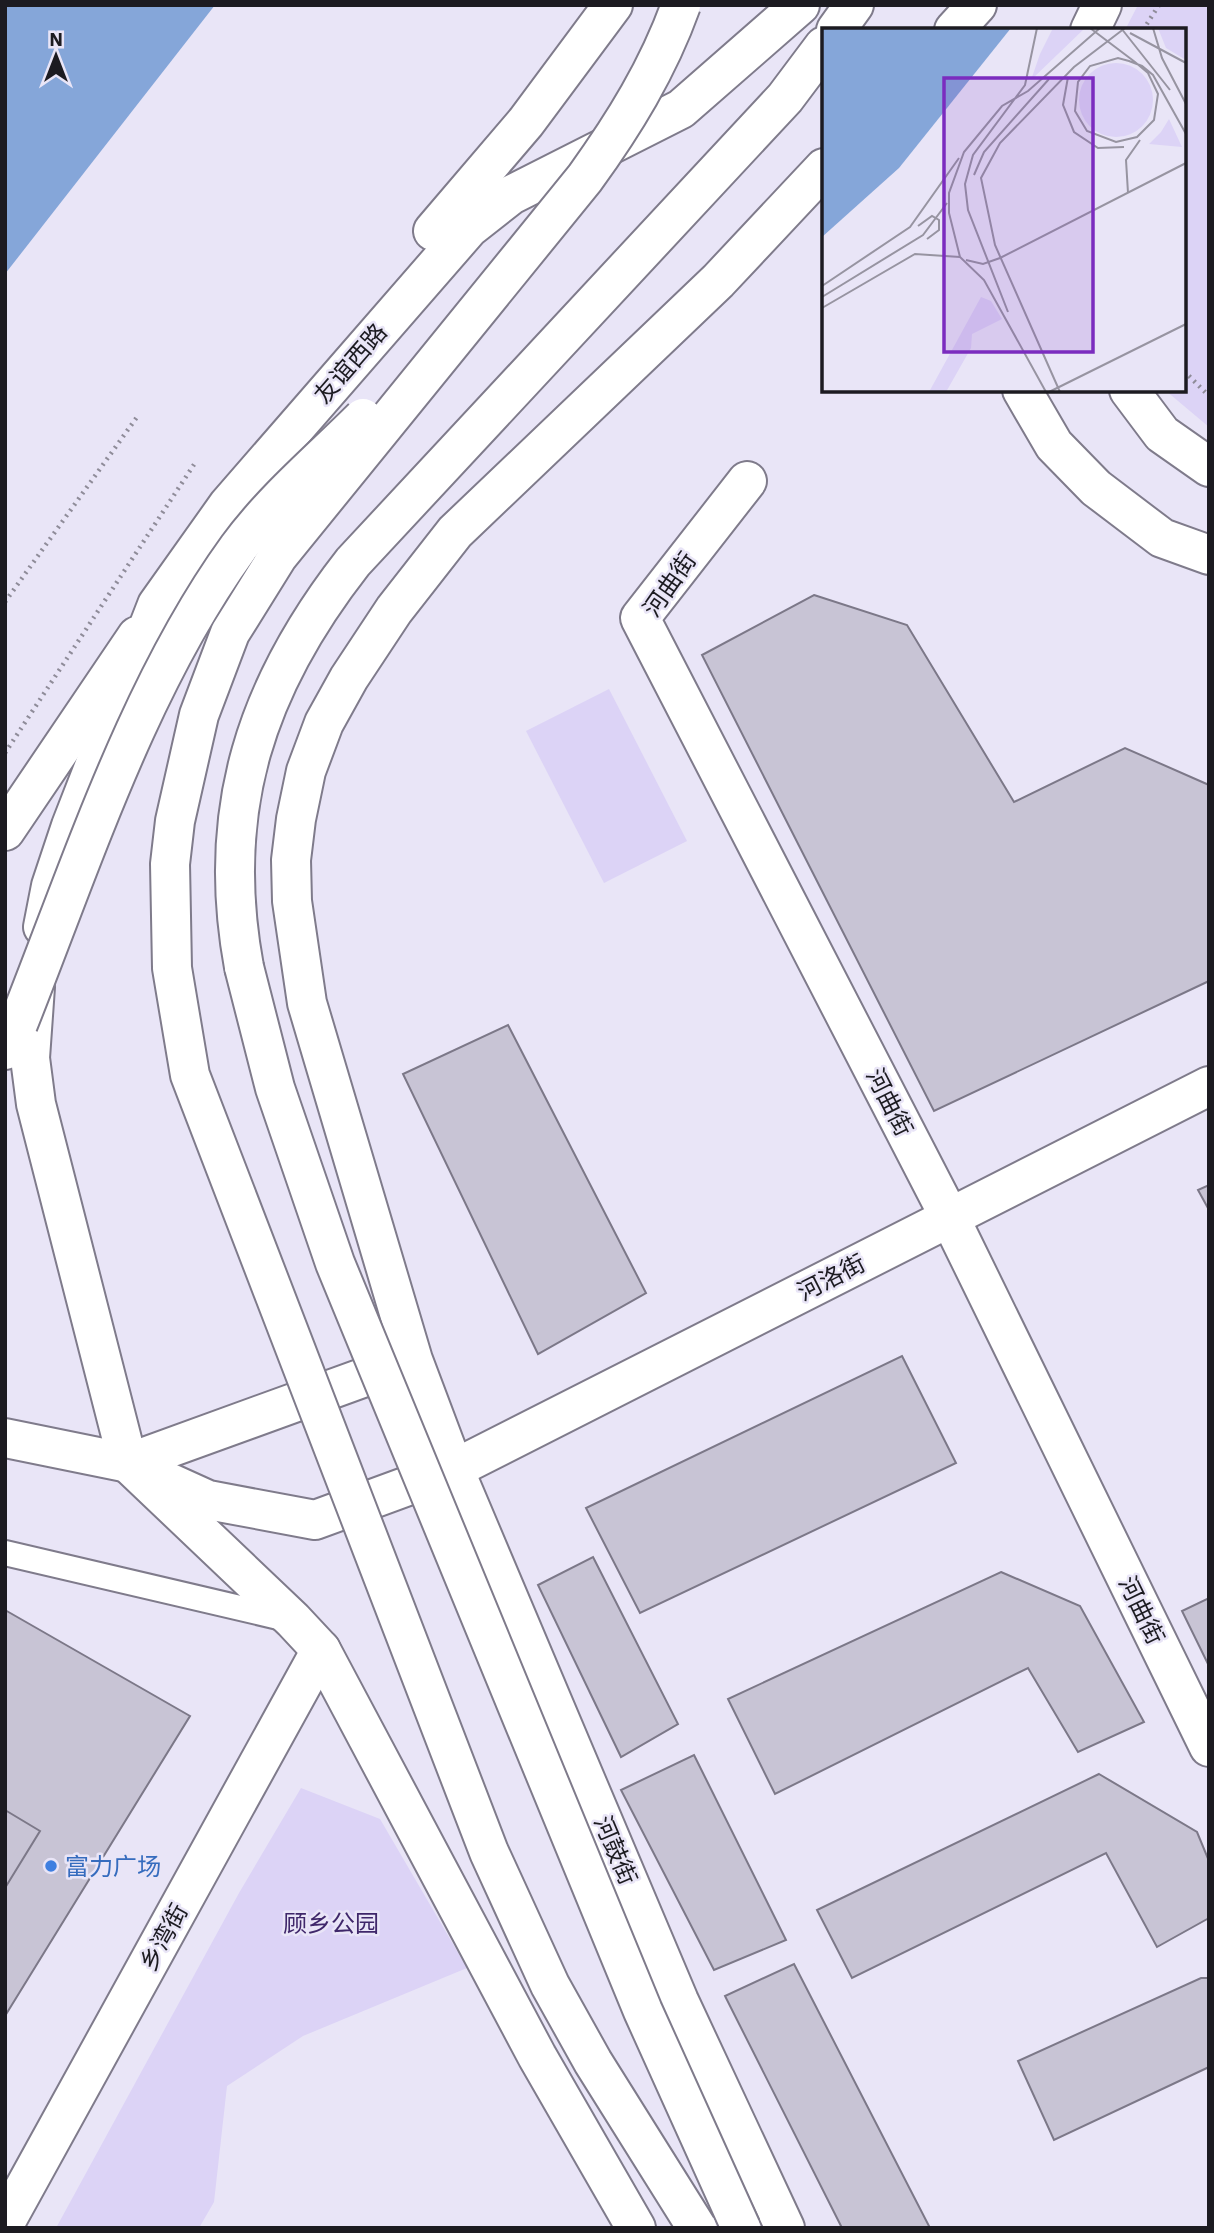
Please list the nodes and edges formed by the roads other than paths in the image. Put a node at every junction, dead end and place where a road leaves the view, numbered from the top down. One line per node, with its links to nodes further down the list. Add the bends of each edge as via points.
1 (613, 5): 14 (main road, via 526,122)
2 (681, 5): 15 (main road, bridge, via 625,124)
3 (800, 5): 21 (main road, 友谊西路, via 681,109 511,195 469,228 228,505)
4 (854, 5): 8 (main road)
5 (977, 5): 9 (main road)
6 (1000, 5): 10 (main road)
7 (1102, 5): 11 (main road)
8 (837, 28)
9 (956, 28)
10 (991, 28)
11 (1091, 28)
12 (822, 49): 37 (main road, bridge, via 785,98 353,562 321,603 287,659 263,715 239,808 233,876 244,967 271,1075 335,1263 643,2011)
13 (822, 170): 26 (main road, 河鼓街, via 718,281 456,532 394,610 349,678 324,723 306,771 291,860 297,947 307,1003)
14 (433, 231)
15 (510, 270): 23 (main road, bridge, via 272,508 239,546 199,606 145,705); 36 (main road, bridge, via 278,556 230,634 199,715 175,821 170,864 173,968 190,1075 489,1852 550,1985)
16 (1022, 392): 20 (main road, via 1054,445 1096,488 1162,538)
17 (1130, 392): 18 (main road, via 1162,434)
18 (1209, 467)
19 (747, 481): 25 (main road, 河曲街, via 640,618)
20 (1209, 555)
21 (157, 605): 22 (main road, 友谊西路); 28 (main road, via 51,886 30,1030 36,1104)
22 (5, 831)
23 (12, 1037)
24 (1209, 1086): 25 (main road, 河洛街)
25 (949, 1216): 29 (main road, 河洛街); 33 (main road, 河曲街)
26 (412, 1360): 28 (main road); 29 (main road, 河鼓街)
27 (5, 1438): 28 (main road)
28 (128, 1463): 29 (main road, 河洛街, via 208,1500 315,1520); 31 (main road)
29 (454, 1469): 38 (main road, 河鼓街, via 679,2001)
30 (5, 1553): 31 (lane)
31 (293, 1620): 32 (main road)
32 (321, 1650): 34 (main road, 乡湾街); 35 (main road, via 537,2056)
33 (1209, 1747)
34 (5, 2223)
35 (636, 2228)
36 (698, 2228)
37 (741, 2228)
38 (786, 2228)

